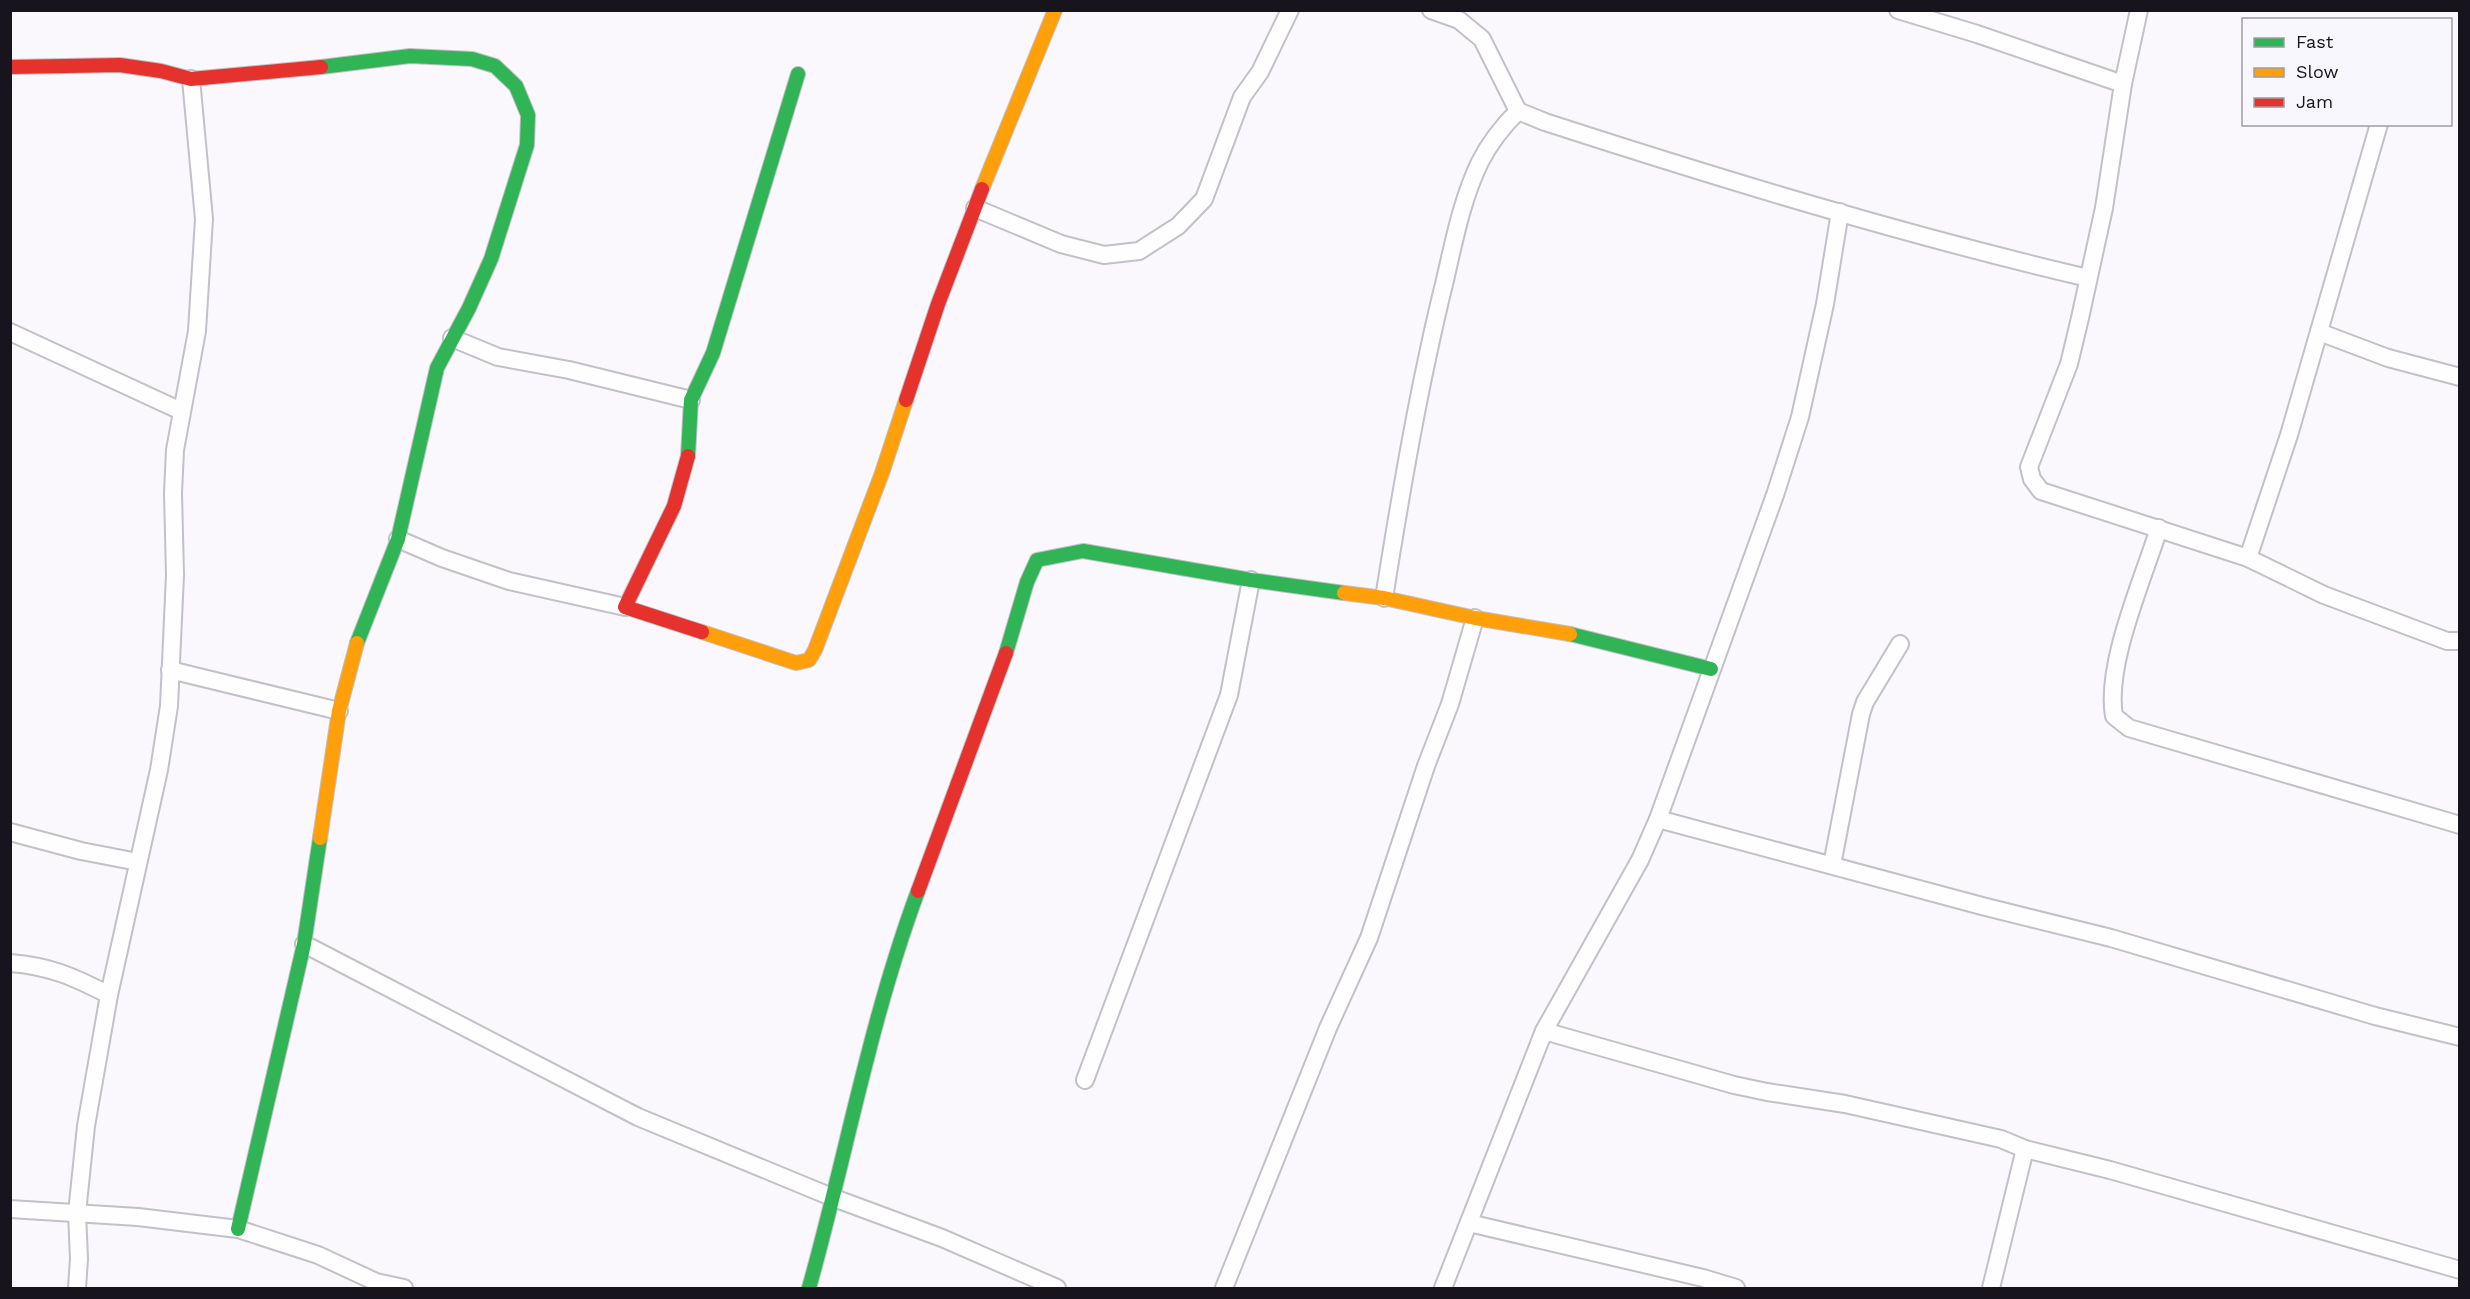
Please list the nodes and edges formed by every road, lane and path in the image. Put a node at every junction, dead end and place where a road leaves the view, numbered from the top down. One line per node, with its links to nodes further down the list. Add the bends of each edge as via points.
1 (1055, 10): 12 (street)
2 (1290, 10): 12 (street, via 1260,72 1242,97 1204,199 1178,226 1139,251 1104,255 1061,244)
3 (1431, 10): 10 (street, via 1459,20 1482,39)
4 (1898, 10): 9 (street)
5 (2139, 10): 9 (street)
6 (10, 67): 8 (street, via 120,65)
7 (798, 74): 19 (street, via 713,353)
8 (191, 79): 17 (street, via 410,56 472,59 495,66 516,86 528,115 526,145 490,259); 20 (street, via 204,219 198,331)
9 (2123, 84): 14 (street, via 2104,208)
10 (1518, 111): 13 (street, via 1700,172); 25 (street, via 1499,130 1480,162 1459,222 1412,430)
11 (2378, 126): 16 (street)
12 (975, 208): 26 (street, via 938,304 882,473 809,660 796,663)
13 (1840, 212): 14 (street); 30 (street, via 1800,417)
14 (2088, 278): 21 (street, via 2069,364 2029,467 2032,479 2040,491)
15 (10, 332): 20 (street)
16 (2319, 333): 18 (street, via 2388,358); 23 (street)
17 (452, 338): 19 (street, via 498,357); 22 (street, via 434,378)
18 (2460, 377)
19 (691, 400): 26 (street, via 685,472 674,506)
20 (182, 411): 31 (street, via 173,493 175,575)
21 (2159, 528): 23 (street); 34 (street, via 2118,654 2114,716 2129,728)
22 (398, 539): 26 (street, via 509,581); 32 (street, via 354,651)
23 (2248, 558): 28 (street, via 2324,595 2447,641)
24 (1251, 580): 25 (street); 43 (street, via 1229,695); 45 (street, via 1083,551 1037,560 901,937 844,1144)
25 (1384, 598): 27 (street)
26 (625, 607)
27 (1475, 618): 30 (street, via 1570,634); 56 (street, via 1450,704 1425,766 1369,938 1328,1028)
28 (2460, 641)
29 (1900, 644): 37 (street, via 1861,714)
30 (1711, 669): 33 (street)
31 (170, 670): 32 (street); 36 (street, via 159,770)
32 (339, 711): 38 (street)
33 (1658, 819): 37 (street); 41 (street, via 1640,860)
34 (2460, 825)
35 (10, 832): 36 (street)
36 (138, 862): 40 (street)
37 (1832, 865): 42 (street, via 2111,938)
38 (304, 944): 45 (street, via 638,1118); 49 (street)
39 (10, 963): 40 (street, via 71,975)
40 (109, 995): 47 (street, via 86,1126)
41 (1544, 1031): 44 (street, via 1734,1084 1974,1132); 48 (street)
42 (2460, 1037)
43 (1085, 1080)
44 (2025, 1149): 50 (street); 59 (street)
45 (834, 1198): 51 (street, via 942,1238); 54 (street)
46 (10, 1209): 47 (street)
47 (76, 1213): 49 (street); 52 (street)
48 (1468, 1222): 57 (street); 58 (street)
49 (238, 1228): 53 (street, via 318,1255 376,1282)
50 (2460, 1270)
51 (1030, 1284): 55 (street)
52 (77, 1288)
53 (404, 1288)
54 (809, 1288)
55 (1057, 1288)
56 (1224, 1288)
57 (1443, 1288)
58 (1736, 1288)
59 (1991, 1288)

